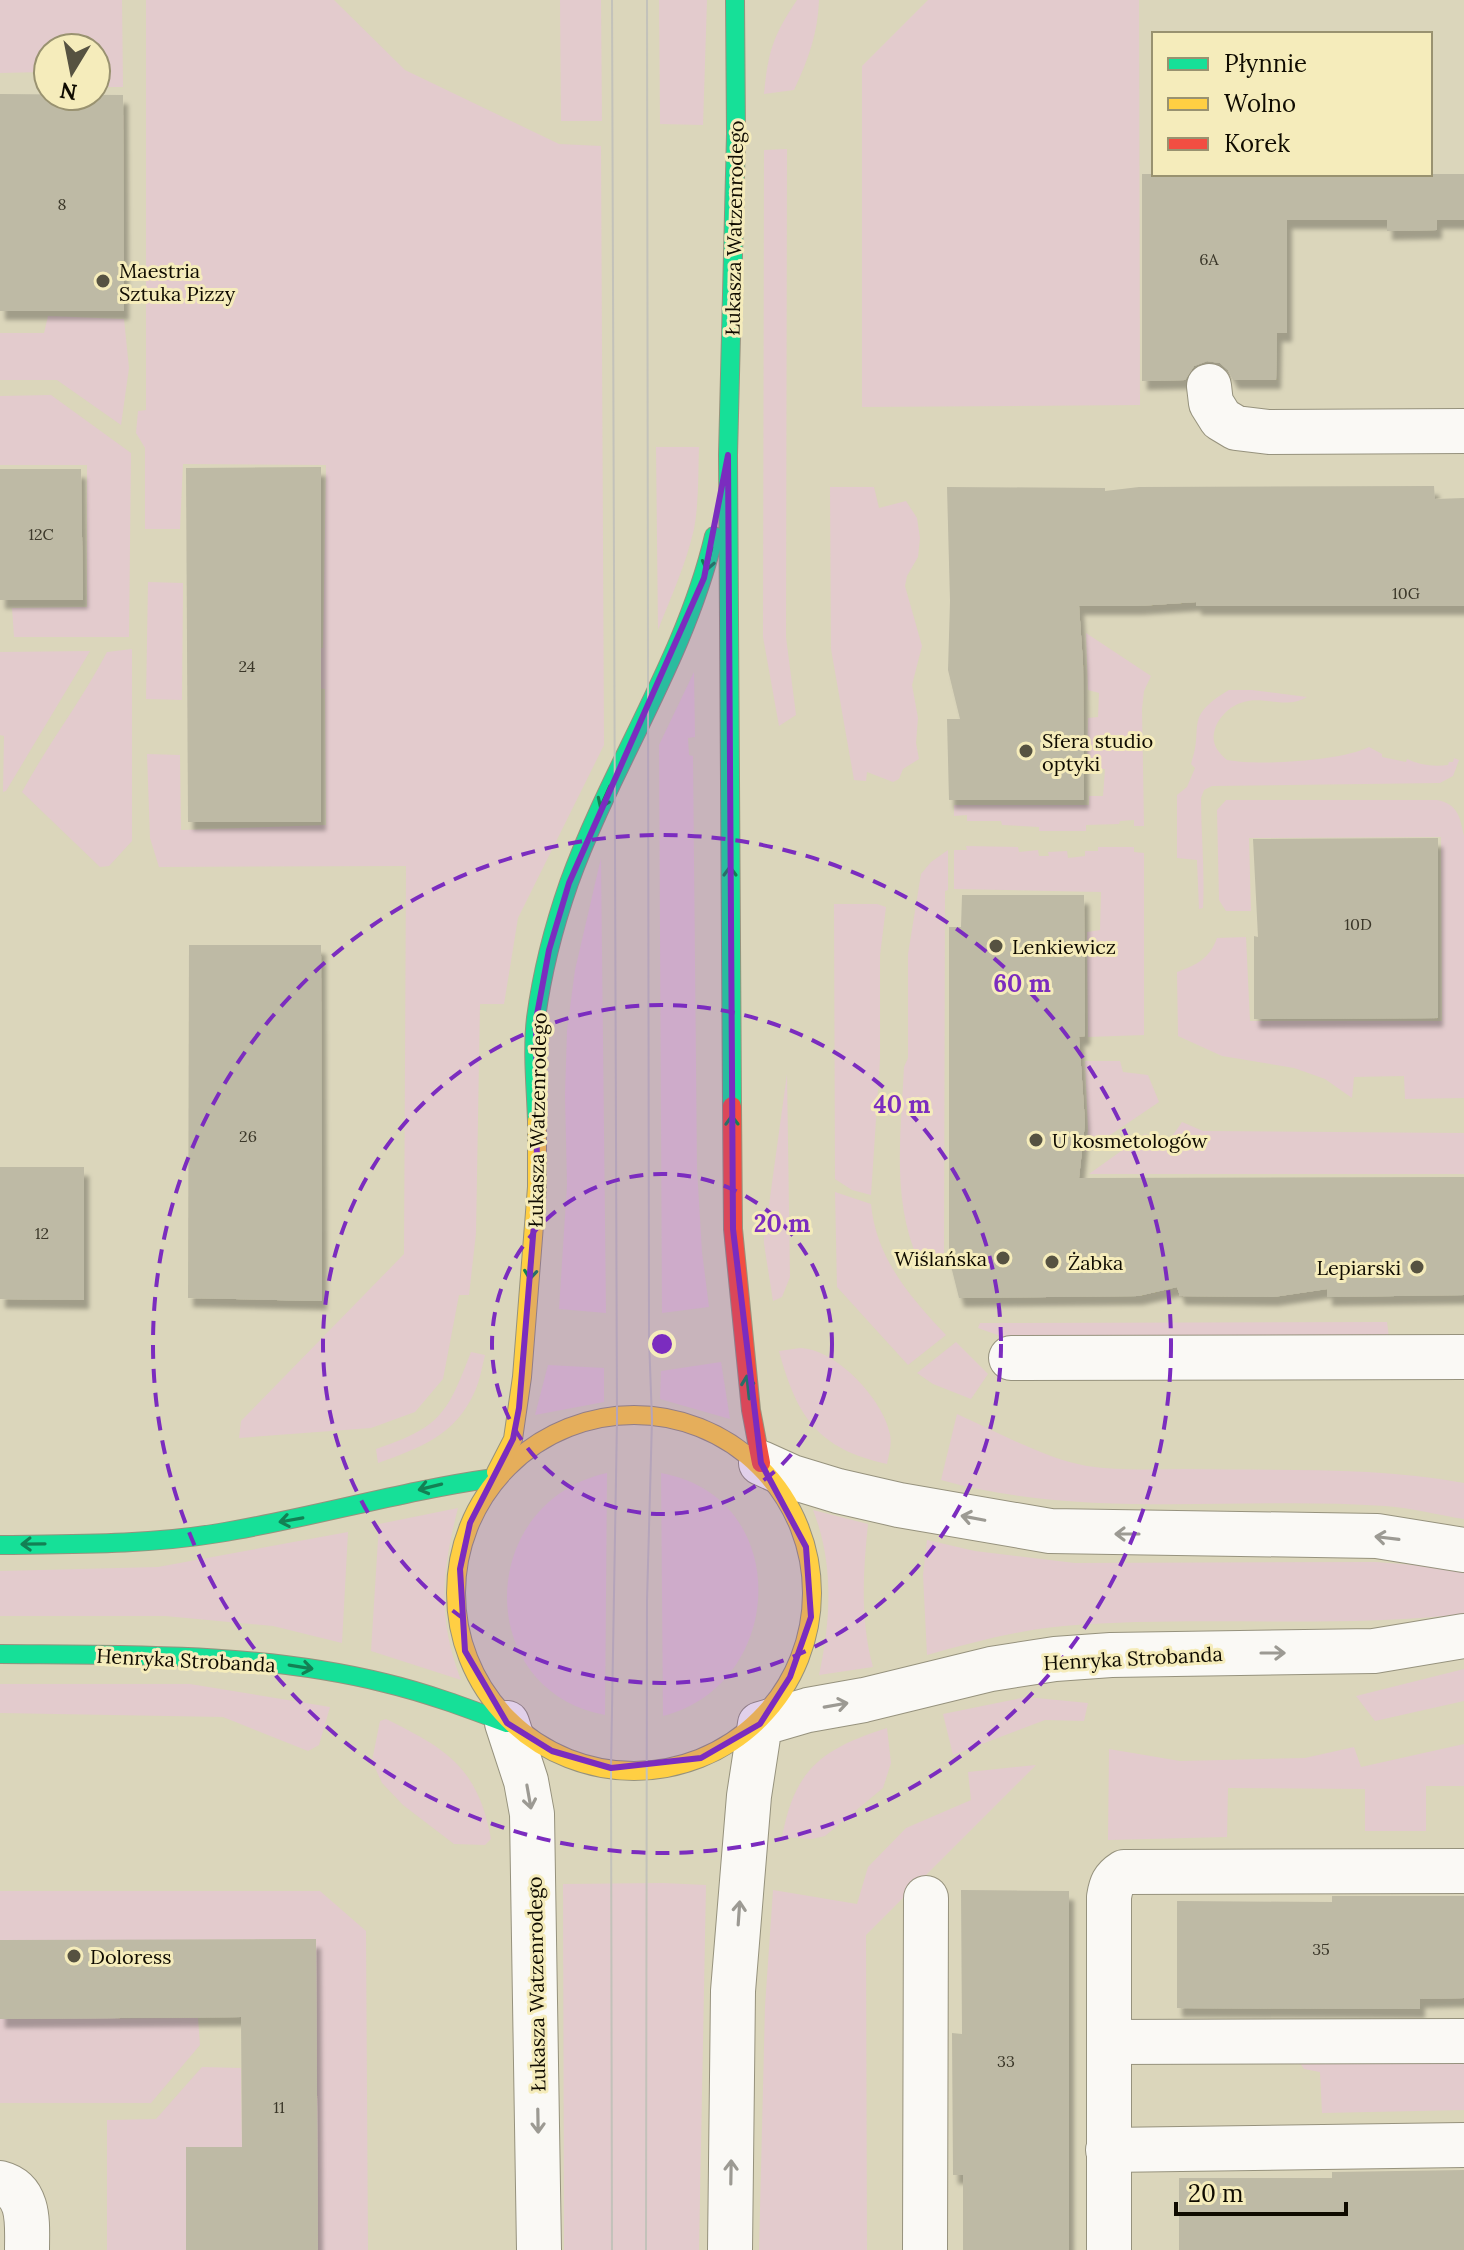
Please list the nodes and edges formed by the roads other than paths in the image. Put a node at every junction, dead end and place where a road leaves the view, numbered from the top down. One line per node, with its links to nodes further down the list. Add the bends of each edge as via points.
1 (735, 0): 4 (street, Łukasza Watzenrodego)
2 (1209, 386): 3 (street, via 1221,419 1236,428)
3 (1464, 431)
4 (728, 455): 7 (street, Łukasza Watzenrodego, one-way to 4, via 733,1229); 8 (street, Łukasza Watzenrodego, one-way to 8, via 704,578 670,665 569,883 549,950 536,1020 537,1187 519,1408 513,1439)
5 (1464, 1357): 6 (street)
6 (1011, 1358)
7 (761, 1463): 8 (street, via 706,1431 652,1420 617,1420 585,1423 537,1441); 10 (street, one-way to 7, via 1377,1536 1050,1531 838,1491); 14 (street, via 798,1524 812,1594 800,1657)
8 (494, 1478): 9 (street, one-way to 9, via 445,1483 215,1534); 13 (street, Łukasza Watzenrodego, via 470,1523 457,1602 465,1651)
9 (0, 1545)
10 (1464, 1550)
11 (1464, 1636): 14 (street, Henryka Strobanda, one-way to 11, via 991,1669 1055,1659 1374,1651)
12 (0, 1654): 13 (street, Henryka Strobanda, one-way to 13, via 271,1663 354,1675 469,1706)
13 (507, 1723): 14 (street, Henryka Strobanda, via 552,1751 628,1769 701,1758); 23 (street, Łukasza Watzenrodego, one-way to 23, via 532,1814)
14 (760, 1724): 24 (street, one-way to 14, via 733,1991)
15 (1464, 1871): 18 (street, via 1124,1872 1111,1884 1109,1897)
16 (926, 1898): 25 (street)
17 (1464, 2041): 18 (street)
18 (1109, 2042): 20 (street)
19 (1464, 2145): 20 (street)
20 (1108, 2150): 26 (street)
21 (0, 2183): 22 (street, via 10,2185 23,2201)
22 (27, 2250)
23 (539, 2250)
24 (730, 2250)
25 (925, 2250)
26 (1109, 2250)

